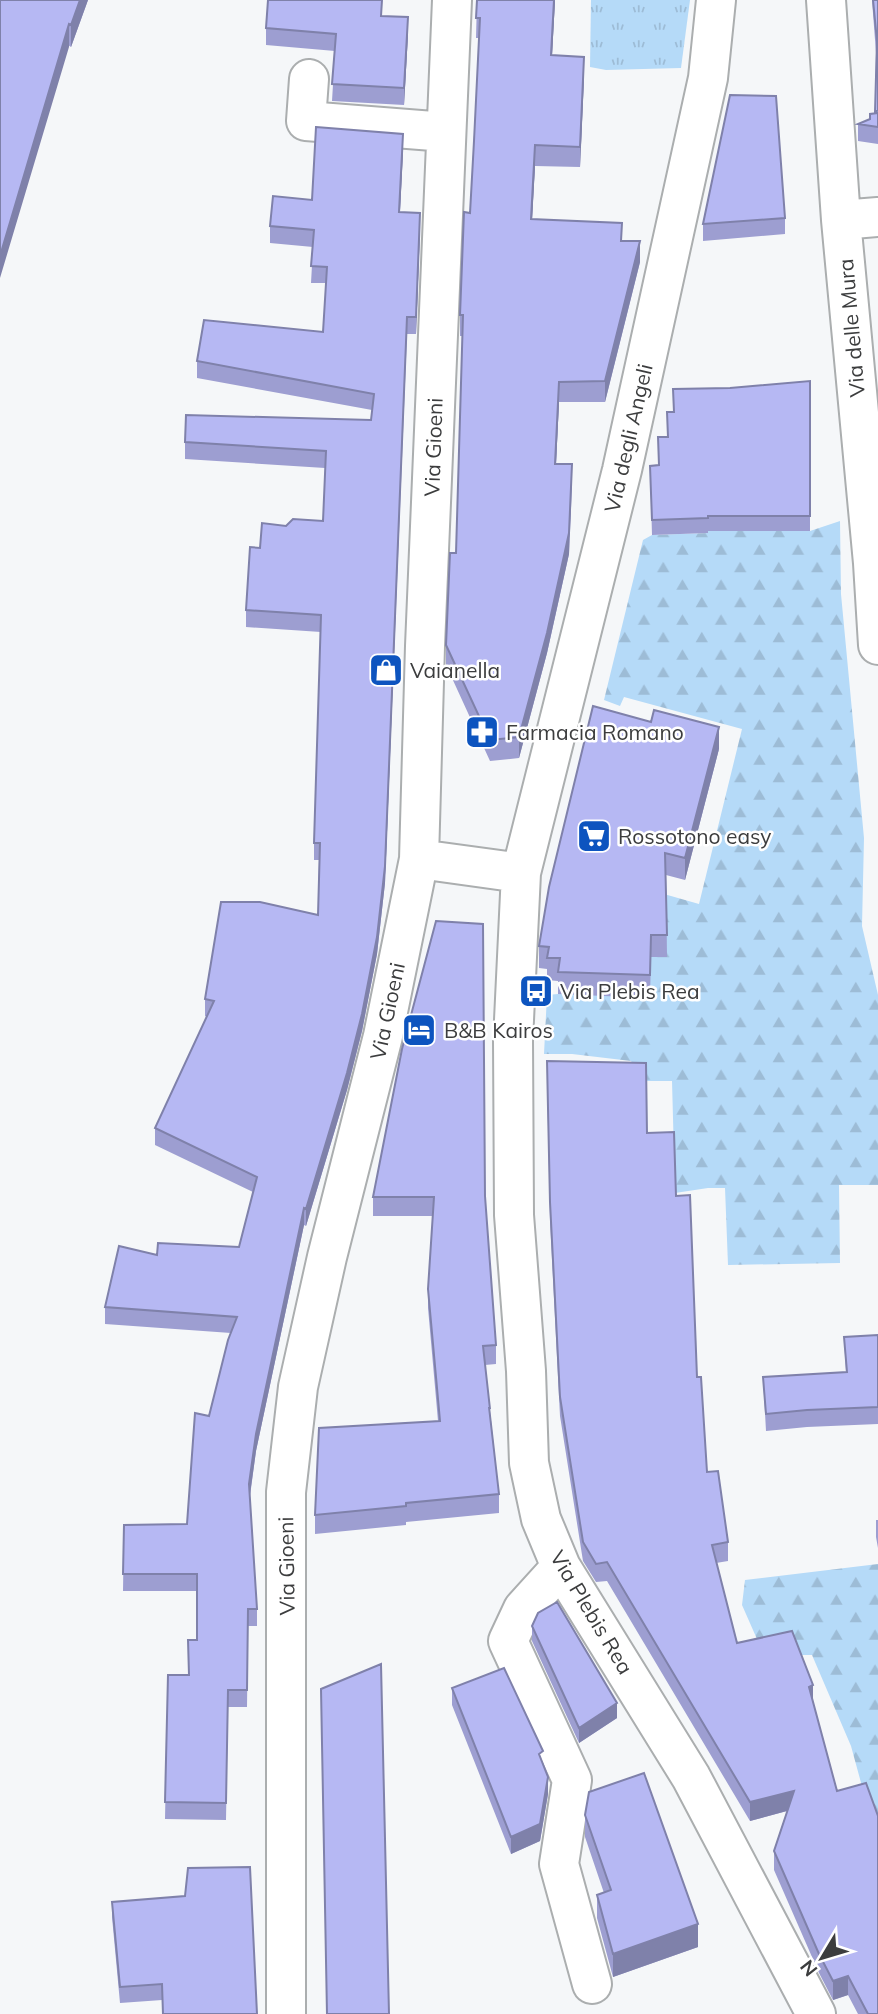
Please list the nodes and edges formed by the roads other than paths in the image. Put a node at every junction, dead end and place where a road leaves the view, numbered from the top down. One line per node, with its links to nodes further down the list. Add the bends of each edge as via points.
1 (452, 0): 5 (street, Via Gioeni)
2 (716, 0): 10 (street, Via degli Angeli, via 708,78 622,470)
3 (826, 0): 7 (street, Via delle Mura)
4 (309, 79): 5 (street, via 306,121)
5 (446, 132): 9 (street, Via Gioeni)
6 (878, 217): 7 (street)
7 (841, 220): 8 (street, Via delle Mura)
8 (878, 645)
9 (419, 859): 10 (street); 13 (street, Via Gioeni, via 383,1036 298,1387 286,1492)
10 (521, 873): 11 (street, Via Plebis Rea, via 513,1041 514,1214 529,1463 541,1520)
11 (561, 1567): 12 (street, via 523,1609 508,1641 572,1780 559,1864); 14 (street, Via Plebis Rea, via 691,1777)
12 (592, 1984)
13 (286, 2014)
14 (816, 2014)

